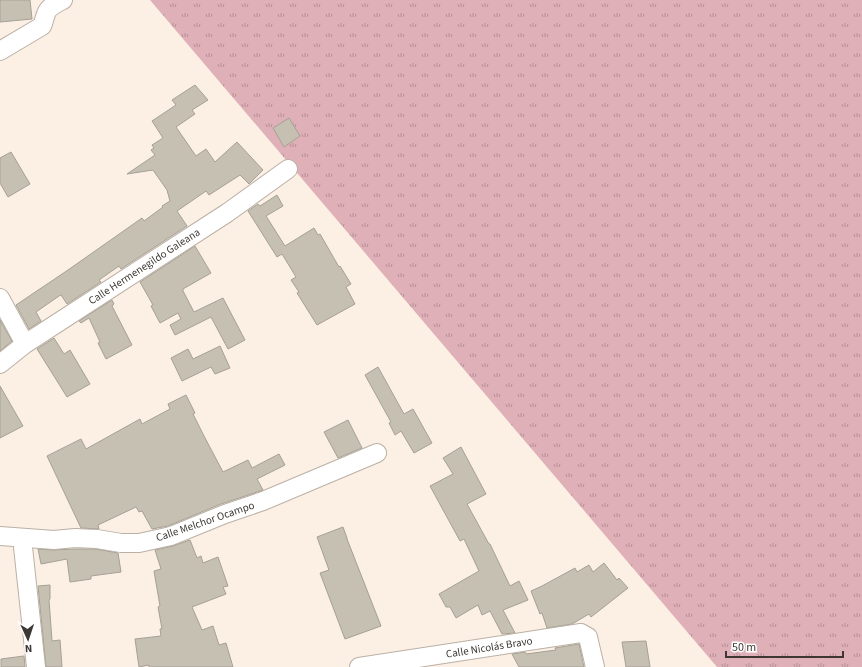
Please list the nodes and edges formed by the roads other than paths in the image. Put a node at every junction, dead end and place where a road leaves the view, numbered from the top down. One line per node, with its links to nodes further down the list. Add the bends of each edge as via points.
1 (63, 0): 2 (street, via 51,6 42,26)
2 (0, 51)
3 (288, 169): 5 (street, Calle Hermenegildo Galeana, via 227,213)
4 (0, 298): 5 (street)
5 (25, 344): 6 (street, Calle Hermenegildo Galeana)
6 (0, 364)
7 (377, 453): 9 (street, Calle Melchor Ocampo, via 171,536 121,544 97,539)
8 (0, 536): 9 (street, Calle Melchor Ocampo)
9 (22, 538): 10 (street)
10 (36, 667)
11 (359, 667): 12 (street, Calle Nicolás Bravo, via 581,633 588,637)
12 (595, 667)

